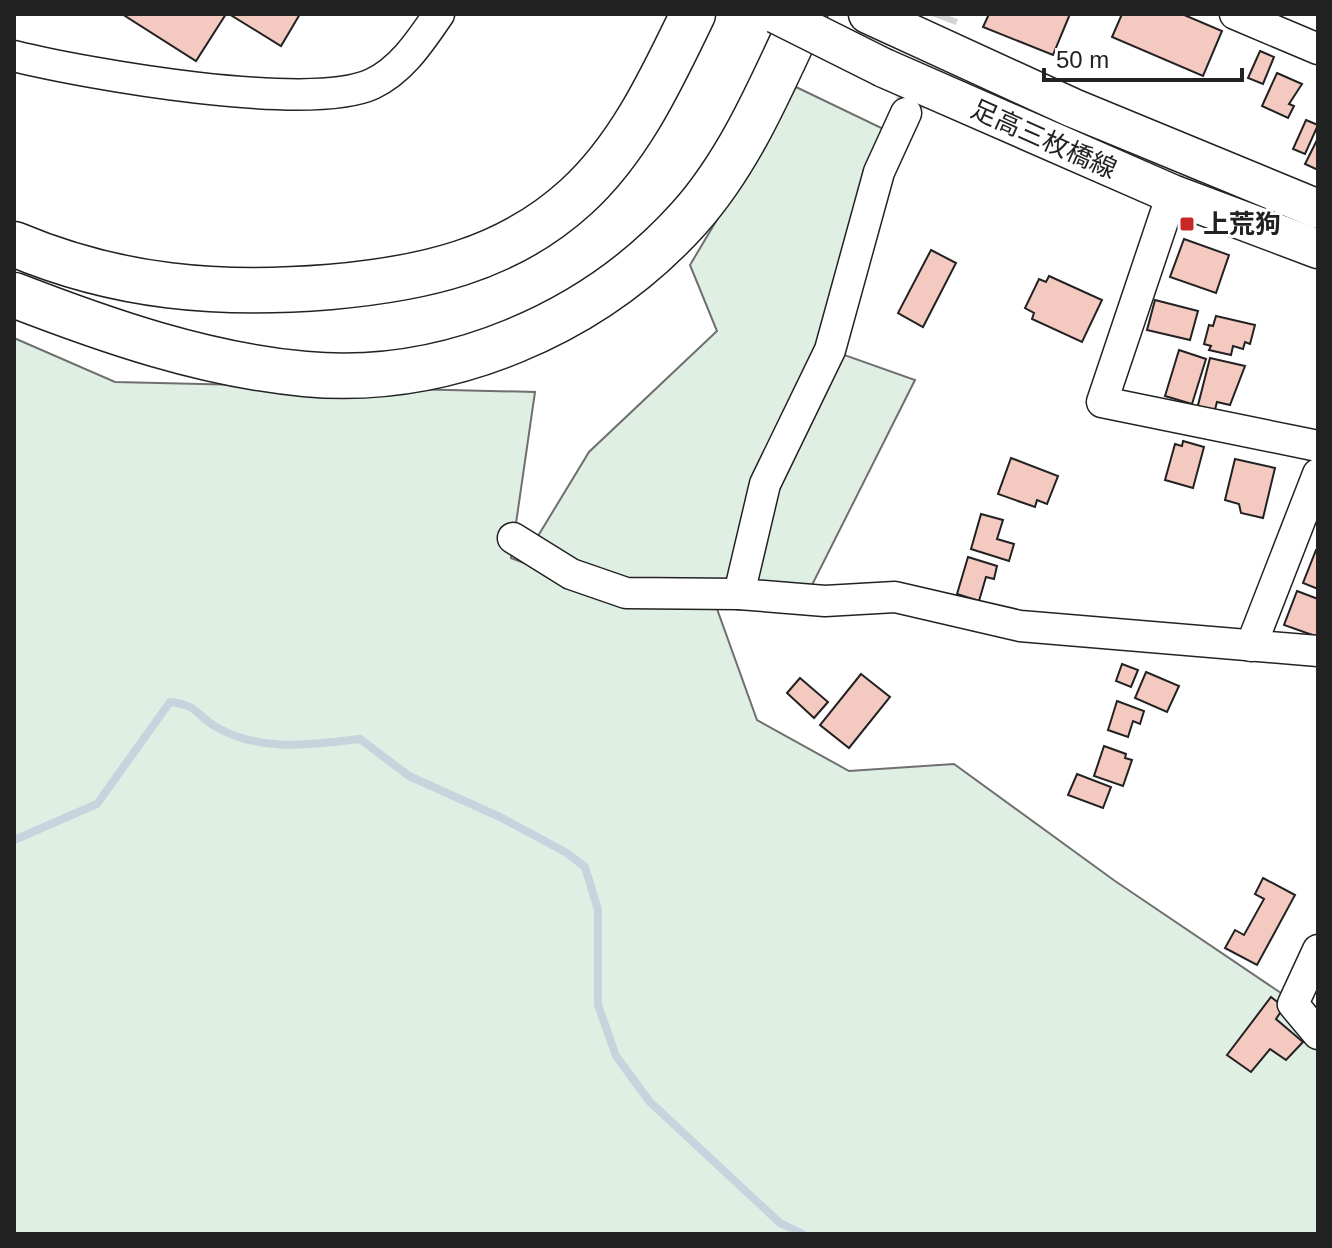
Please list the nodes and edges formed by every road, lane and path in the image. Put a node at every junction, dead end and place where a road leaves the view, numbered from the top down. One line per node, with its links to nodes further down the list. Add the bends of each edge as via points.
1 (439, 14): 8 (street, via 401,64 373,84 338,95 234,90 77,72)
2 (693, 14): 16 (highway, via 630,132 577,197 509,245 470,262)
3 (776, 14): 10 (main road, 足高三枚橋線, bridge, via 884,68)
4 (805, 14): 18 (highway, via 744,138 690,216 620,281 528,335 473,356 364,375 250,367)
5 (1235, 14): 7 (street)
6 (883, 22): 11 (main road, 足高三枚橋線)
7 (1309, 34)
8 (14, 56)
9 (906, 113): 22 (street, via 879,172 830,350 765,484)
10 (1172, 194): 14 (main road, 足高三枚橋線); 19 (street, via 1102,402)
11 (1318, 209)
12 (14, 224): 16 (highway, via 165,274 272,285)
13 (14, 244): 16 (highway, via 115,277 208,292)
14 (1318, 249)
15 (14, 281): 18 (highway)
16 (351, 285)
17 (14, 295): 18 (highway)
18 (141, 339)
19 (1318, 446)
20 (1318, 474): 23 (street)
21 (513, 538): 22 (street, via 571,574 626,593)
22 (739, 594): 23 (street, via 825,601 895,597 1020,626)
23 (1251, 646): 24 (street)
24 (1318, 651)
25 (1318, 950): 26 (street, via 1293,1004)
26 (1318, 1034)

